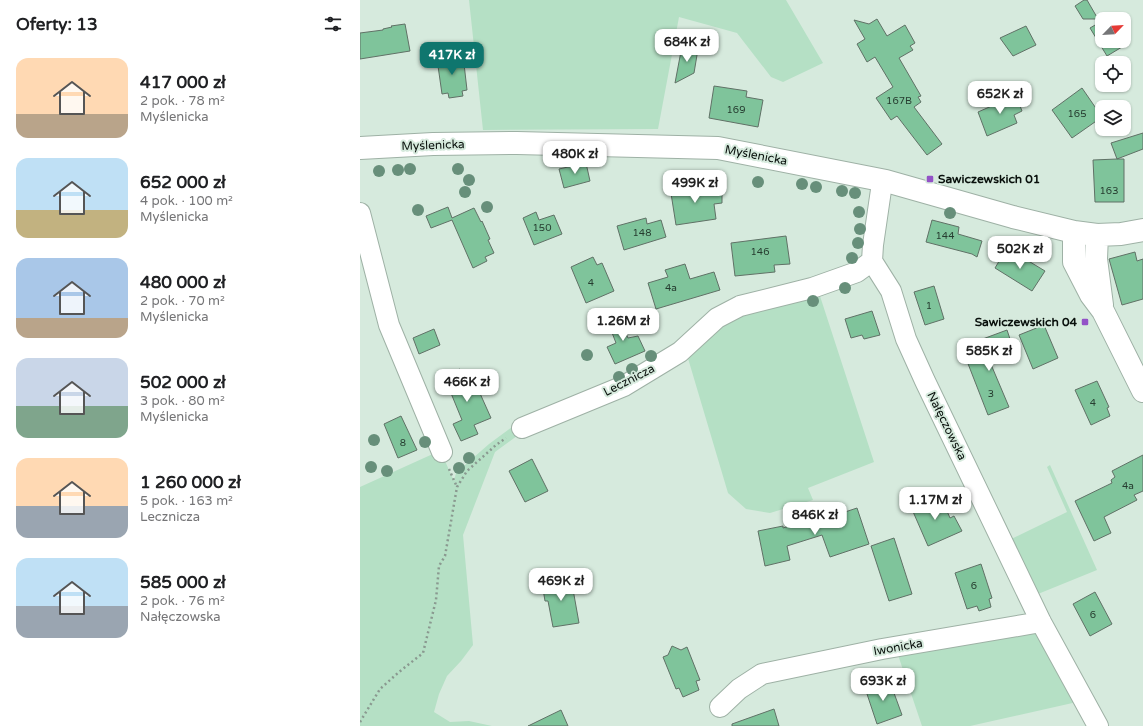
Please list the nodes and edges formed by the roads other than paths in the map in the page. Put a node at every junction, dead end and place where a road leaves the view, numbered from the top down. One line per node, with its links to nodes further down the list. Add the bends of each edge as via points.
1 (360, 148): 2 (street, Myślenicka, via 517,143 718,148)
2 (886, 181): 5 (street, Myślenicka); 7 (street, via 881,190)
3 (360, 212): 11 (street, via 389,325)
4 (1143, 230): 6 (street, Myślenicka)
5 (1074, 232): 6 (street, Myślenicka); 8 (street, via 1074,262 1090,295)
6 (1097, 235): 8 (street, via 1096,259)
7 (872, 261): 10 (street, Lecznicza, via 857,272 812,288 740,306 717,318 680,352 624,386); 12 (street, Nałęczowska, via 891,291 906,339 925,381)
8 (1103, 311): 9 (street)
9 (1143, 391)
10 (522, 428)
11 (442, 452)
12 (1041, 622): 13 (street, Iwonicka, via 882,649 762,674 739,689); 14 (street, Nałęczowska)
13 (720, 707)
14 (1098, 726)

